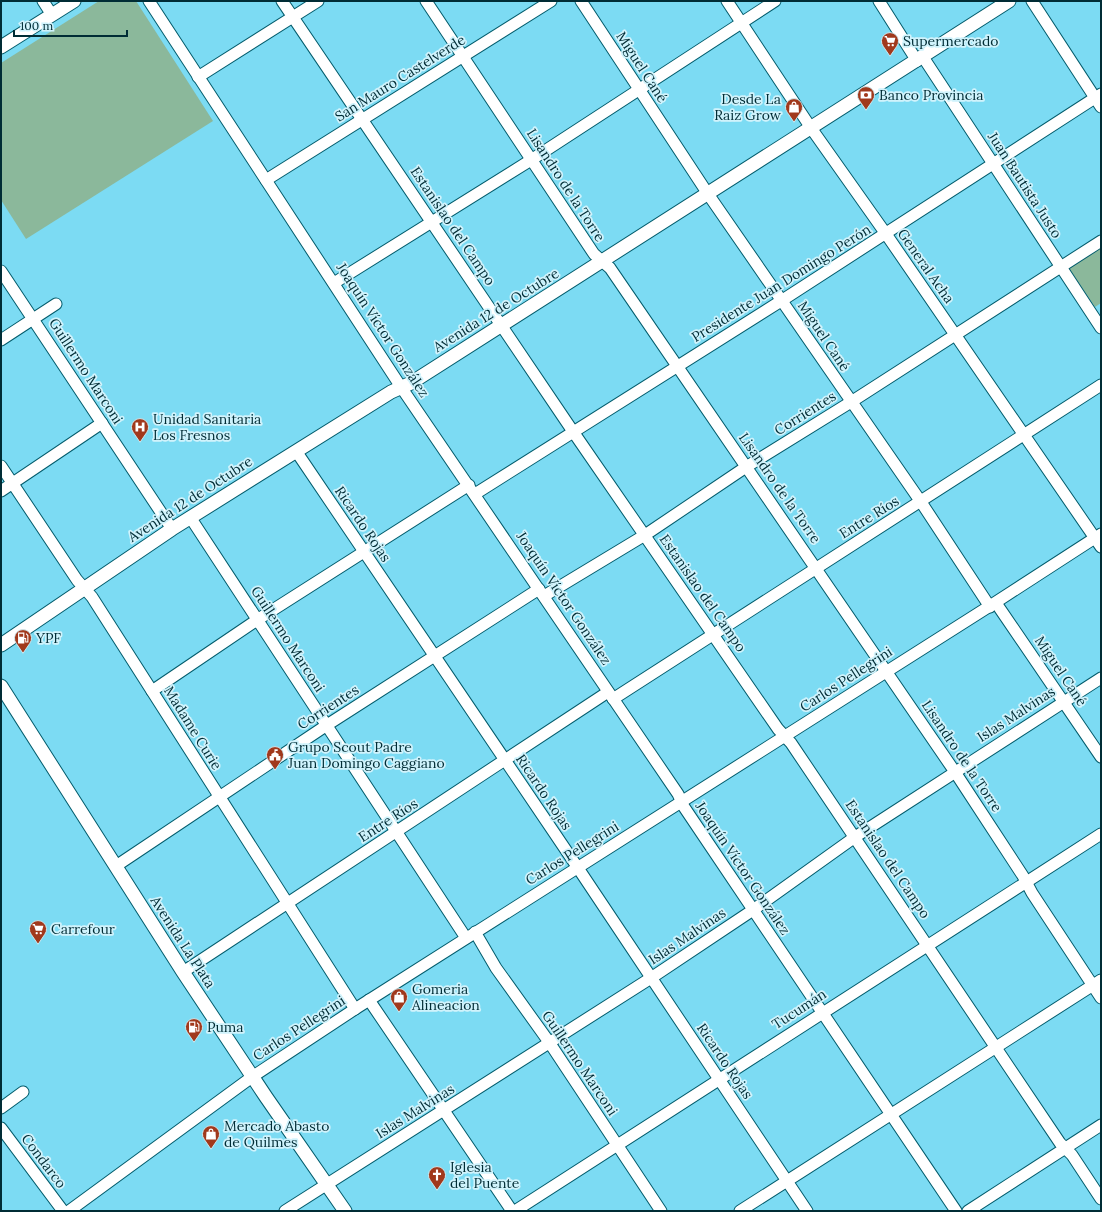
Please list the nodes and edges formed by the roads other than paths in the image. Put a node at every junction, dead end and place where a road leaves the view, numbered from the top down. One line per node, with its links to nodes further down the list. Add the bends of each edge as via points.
1 (43, 1): 14 (street)
2 (74, 1): 14 (main road)
3 (148, 1): 20 (street, Joaquín Víctor González)
4 (282, 1): 15 (street, Estanislao del Campo)
5 (318, 1): 15 (street)
6 (426, 1): 18 (street, Lisandro de la Torre)
7 (550, 1): 18 (street, San Mauro Castelverde)
8 (580, 1): 21 (street, Miguel Cané)
9 (727, 1): 16 (street, General Acha)
10 (775, 1): 16 (street)
11 (879, 1): 19 (street, Juan Bautista Justo)
12 (1009, 1): 19 (main road, Avenida 12 de Octubre)
13 (1032, 1): 22 (street)
14 (52, 15): 17 (main road)
15 (293, 17): 20 (street); 23 (street, Estanislao del Campo)
16 (742, 22): 21 (street); 24 (street, General Acha)
17 (1, 47)
18 (463, 56): 23 (street, San Mauro Castelverde); 25 (street, Lisandro de la Torre)
19 (920, 59): 24 (main road, Avenida 12 de Octubre); 26 (street, Juan Bautista Justo)
20 (198, 77): 27 (street, Joaquín Víctor González)
21 (639, 90): 25 (street); 28 (street, Miguel Cané)
22 (1099, 100): 26 (street, Presidente Juan Domingo Perón)
23 (363, 119): 27 (street, San Mauro Castelverde); 29 (street, Estanislao del Campo)
24 (811, 128): 28 (main road, Avenida 12 de Octubre); 30 (street, General Acha)
25 (531, 160): 29 (street); 32 (street, Lisandro de la Torre, via 594,254)
26 (993, 164): 30 (street, Presidente Juan Domingo Perón); 33 (street, Juan Bautista Justo)
27 (266, 180): 35 (street, Joaquín Víctor González)
28 (708, 194): 32 (main road, Avenida 12 de Octubre); 36 (street, Miguel Cané)
29 (431, 221): 35 (street); 39 (street, Estanislao del Campo)
30 (886, 234): 36 (street, Presidente Juan Domingo Perón); 41 (street, General Acha)
31 (1101, 241): 33 (street, Corrientes)
32 (603, 262): 39 (main road, Avenida 12 de Octubre); 43 (street, Lisandro de la Torre, via 610,268)
33 (1061, 266): 40 (street, Juan Bautista Justo); 41 (street, Corrientes)
34 (1, 270): 38 (street, Guillermo Marconi)
35 (334, 283): 45 (street, Joaquín Víctor González)
36 (782, 301): 43 (street, Presidente Juan Domingo Perón); 46 (street, Miguel Cané)
37 (56, 304): 38 (street)
38 (33, 319): 42 (street); 47 (street, Guillermo Marconi)
39 (501, 325): 45 (main road, Avenida 12 de Octubre); 48 (street, Estanislao del Campo)
40 (1101, 328)
41 (956, 334): 46 (street, Corrientes); 49 (street, General Acha)
42 (1, 340)
43 (678, 366): 48 (street, Presidente Juan Domingo Perón); 52 (street, Lisandro de la Torre)
44 (1101, 386): 49 (street, Entre Ríos)
45 (401, 387): 50 (main road, Avenida 12 de Octubre); 54 (street, Joaquín Víctor González)
46 (851, 402): 52 (street, Corrientes); 56 (street, Miguel Cané)
47 (102, 423): 53 (street); 58 (street, Guillermo Marconi)
48 (574, 433): 54 (street, Presidente Juan Domingo Perón); 59 (street, Estanislao del Campo)
49 (1025, 436): 56 (street, Entre Ríos); 60 (street, General Acha)
50 (296, 451): 57 (main road, Avenida 12 de Octubre); 61 (street, Ricardo Rojas)
51 (1, 466): 53 (street, Madame Curie)
52 (746, 467): 59 (street, Corrientes); 62 (street, Lisandro de la Torre)
53 (13, 483): 55 (street); 63 (street, Madame Curie)
54 (472, 490): 61 (street, Presidente Juan Domingo Perón); 64 (street, Joaquín Víctor González)
55 (1, 491)
56 (921, 502): 62 (street, Entre Ríos); 65 (street, Miguel Cané)
57 (190, 517): 58 (main road, Avenida 12 de Octubre); 66 (street, Guillermo Marconi)
58 (172, 529): 63 (main road, Avenida 12 de Octubre)
59 (645, 535): 64 (street, Corrientes); 67 (street, Estanislao del Campo)
60 (1099, 540): 65 (street, Carlos Pellegrini)
61 (365, 552): 66 (street, Presidente Juan Domingo Perón); 69 (street, Ricardo Rojas)
62 (816, 568): 67 (street, Entre Ríos); 70 (street, Lisandro de la Torre)
63 (84, 588): 68 (main road, Avenida 12 de Octubre); 73 (street, Madame Curie)
64 (542, 593): 69 (street, Corrientes); 74 (street, Joaquín Víctor González)
65 (993, 605): 70 (street, Carlos Pellegrini); 75 (street, Miguel Cané)
66 (258, 620): 73 (street, Presidente Juan Domingo Perón); 76 (street, Guillermo Marconi)
67 (714, 634): 74 (street, Entre Ríos); 77 (street, Estanislao del Campo, via 778,729)
68 (1, 645)
69 (434, 656): 76 (street, Corrientes); 79 (street, Ricardo Rojas)
70 (886, 670): 77 (street, Carlos Pellegrini); 80 (street, Lisandro de la Torre)
71 (1101, 678): 75 (street, Islas Malvinas)
72 (1, 686): 86 (main road, Avenida La Plata)
73 (152, 691): 81 (street, Madame Curie)
74 (611, 696): 79 (street, Entre Ríos); 82 (street, Joaquín Víctor González)
75 (1063, 702): 78 (street, Miguel Cané); 80 (street, Islas Malvinas)
76 (327, 725): 81 (street, Corrientes); 83 (street, Guillermo Marconi)
77 (786, 736): 82 (street, Carlos Pellegrini); 85 (street, Estanislao del Campo)
78 (1101, 757)
79 (505, 761): 83 (street, Entre Ríos); 87 (street, Ricardo Rojas)
80 (955, 772): 85 (street, Islas Malvinas); 88 (street, Lisandro de la Torre)
81 (219, 798): 86 (street, Corrientes); 89 (street, Madame Curie)
82 (681, 801): 87 (street, Carlos Pellegrini); 90 (street, Joaquín Víctor González)
83 (397, 833): 89 (street, Entre Ríos); 91 (street, Guillermo Marconi)
84 (1101, 834): 88 (street, Tucumán)
85 (855, 837): 90 (street, Islas Malvinas); 92 (street, Estanislao del Campo)
86 (116, 866): 93 (main road, Avenida La Plata)
87 (578, 868): 91 (street, Carlos Pellegrini); 94 (street, Ricardo Rojas)
88 (1027, 883): 92 (street, Tucumán); 95 (street, Lisandro de la Torre, via 1032,894)
89 (288, 903): 93 (street, Entre Ríos); 98 (street, Madame Curie)
90 (753, 910): 94 (street, Islas Malvinas); 99 (street, Joaquín Víctor González)
91 (470, 935): 97 (street, Carlos Pellegrini); 100 (street, Guillermo Marconi)
92 (928, 945): 99 (street, Tucumán); 101 (street, Estanislao del Campo)
93 (183, 972): 102 (main road, Avenida La Plata)
94 (651, 978): 100 (street, Islas Malvinas); 103 (street, Ricardo Rojas)
95 (1097, 982): 96 (street, Lisandro de la Torre); 101 (street)
96 (1101, 998)
97 (369, 1000): 98 (street, Carlos Pellegrini); 106 (street)
98 (355, 1009): 102 (street, Carlos Pellegrini)
99 (822, 1012): 103 (street, Tucumán); 107 (street, Joaquín Víctor González)
100 (548, 1042): 106 (street, Islas Malvinas); 110 (street, Guillermo Marconi)
101 (996, 1047): 107 (street); 111 (street, Estanislao del Campo, via 1060,1143)
102 (252, 1077): 113 (main road, Avenida La Plata); 116 (street, Carlos Pellegrini)
103 (719, 1079): 110 (street, Tucumán); 112 (street, Ricardo Rojas)
104 (23, 1092): 105 (street)
105 (1, 1108)
106 (444, 1110): 113 (street, Islas Malvinas); 119 (street)
107 (890, 1114): 112 (street); 123 (street, Joaquín Víctor González)
108 (1101, 1125): 111 (street)
109 (1, 1128): 115 (street, Condarco)
110 (617, 1146): 119 (street, Tucumán); 120 (street, Guillermo Marconi)
111 (1066, 1148): 114 (street, Estanislao del Campo); 124 (street)
112 (786, 1181): 121 (street); 122 (street, Ricardo Rojas)
113 (326, 1185): 117 (street, Islas Malvinas); 118 (main road, Avenida La Plata)
114 (1101, 1199)
115 (63, 1211)
116 (68, 1211)
117 (285, 1211)
118 (345, 1211)
119 (514, 1211)
120 (661, 1211)
121 (740, 1211)
122 (807, 1211)
123 (956, 1211)
124 (968, 1211)

